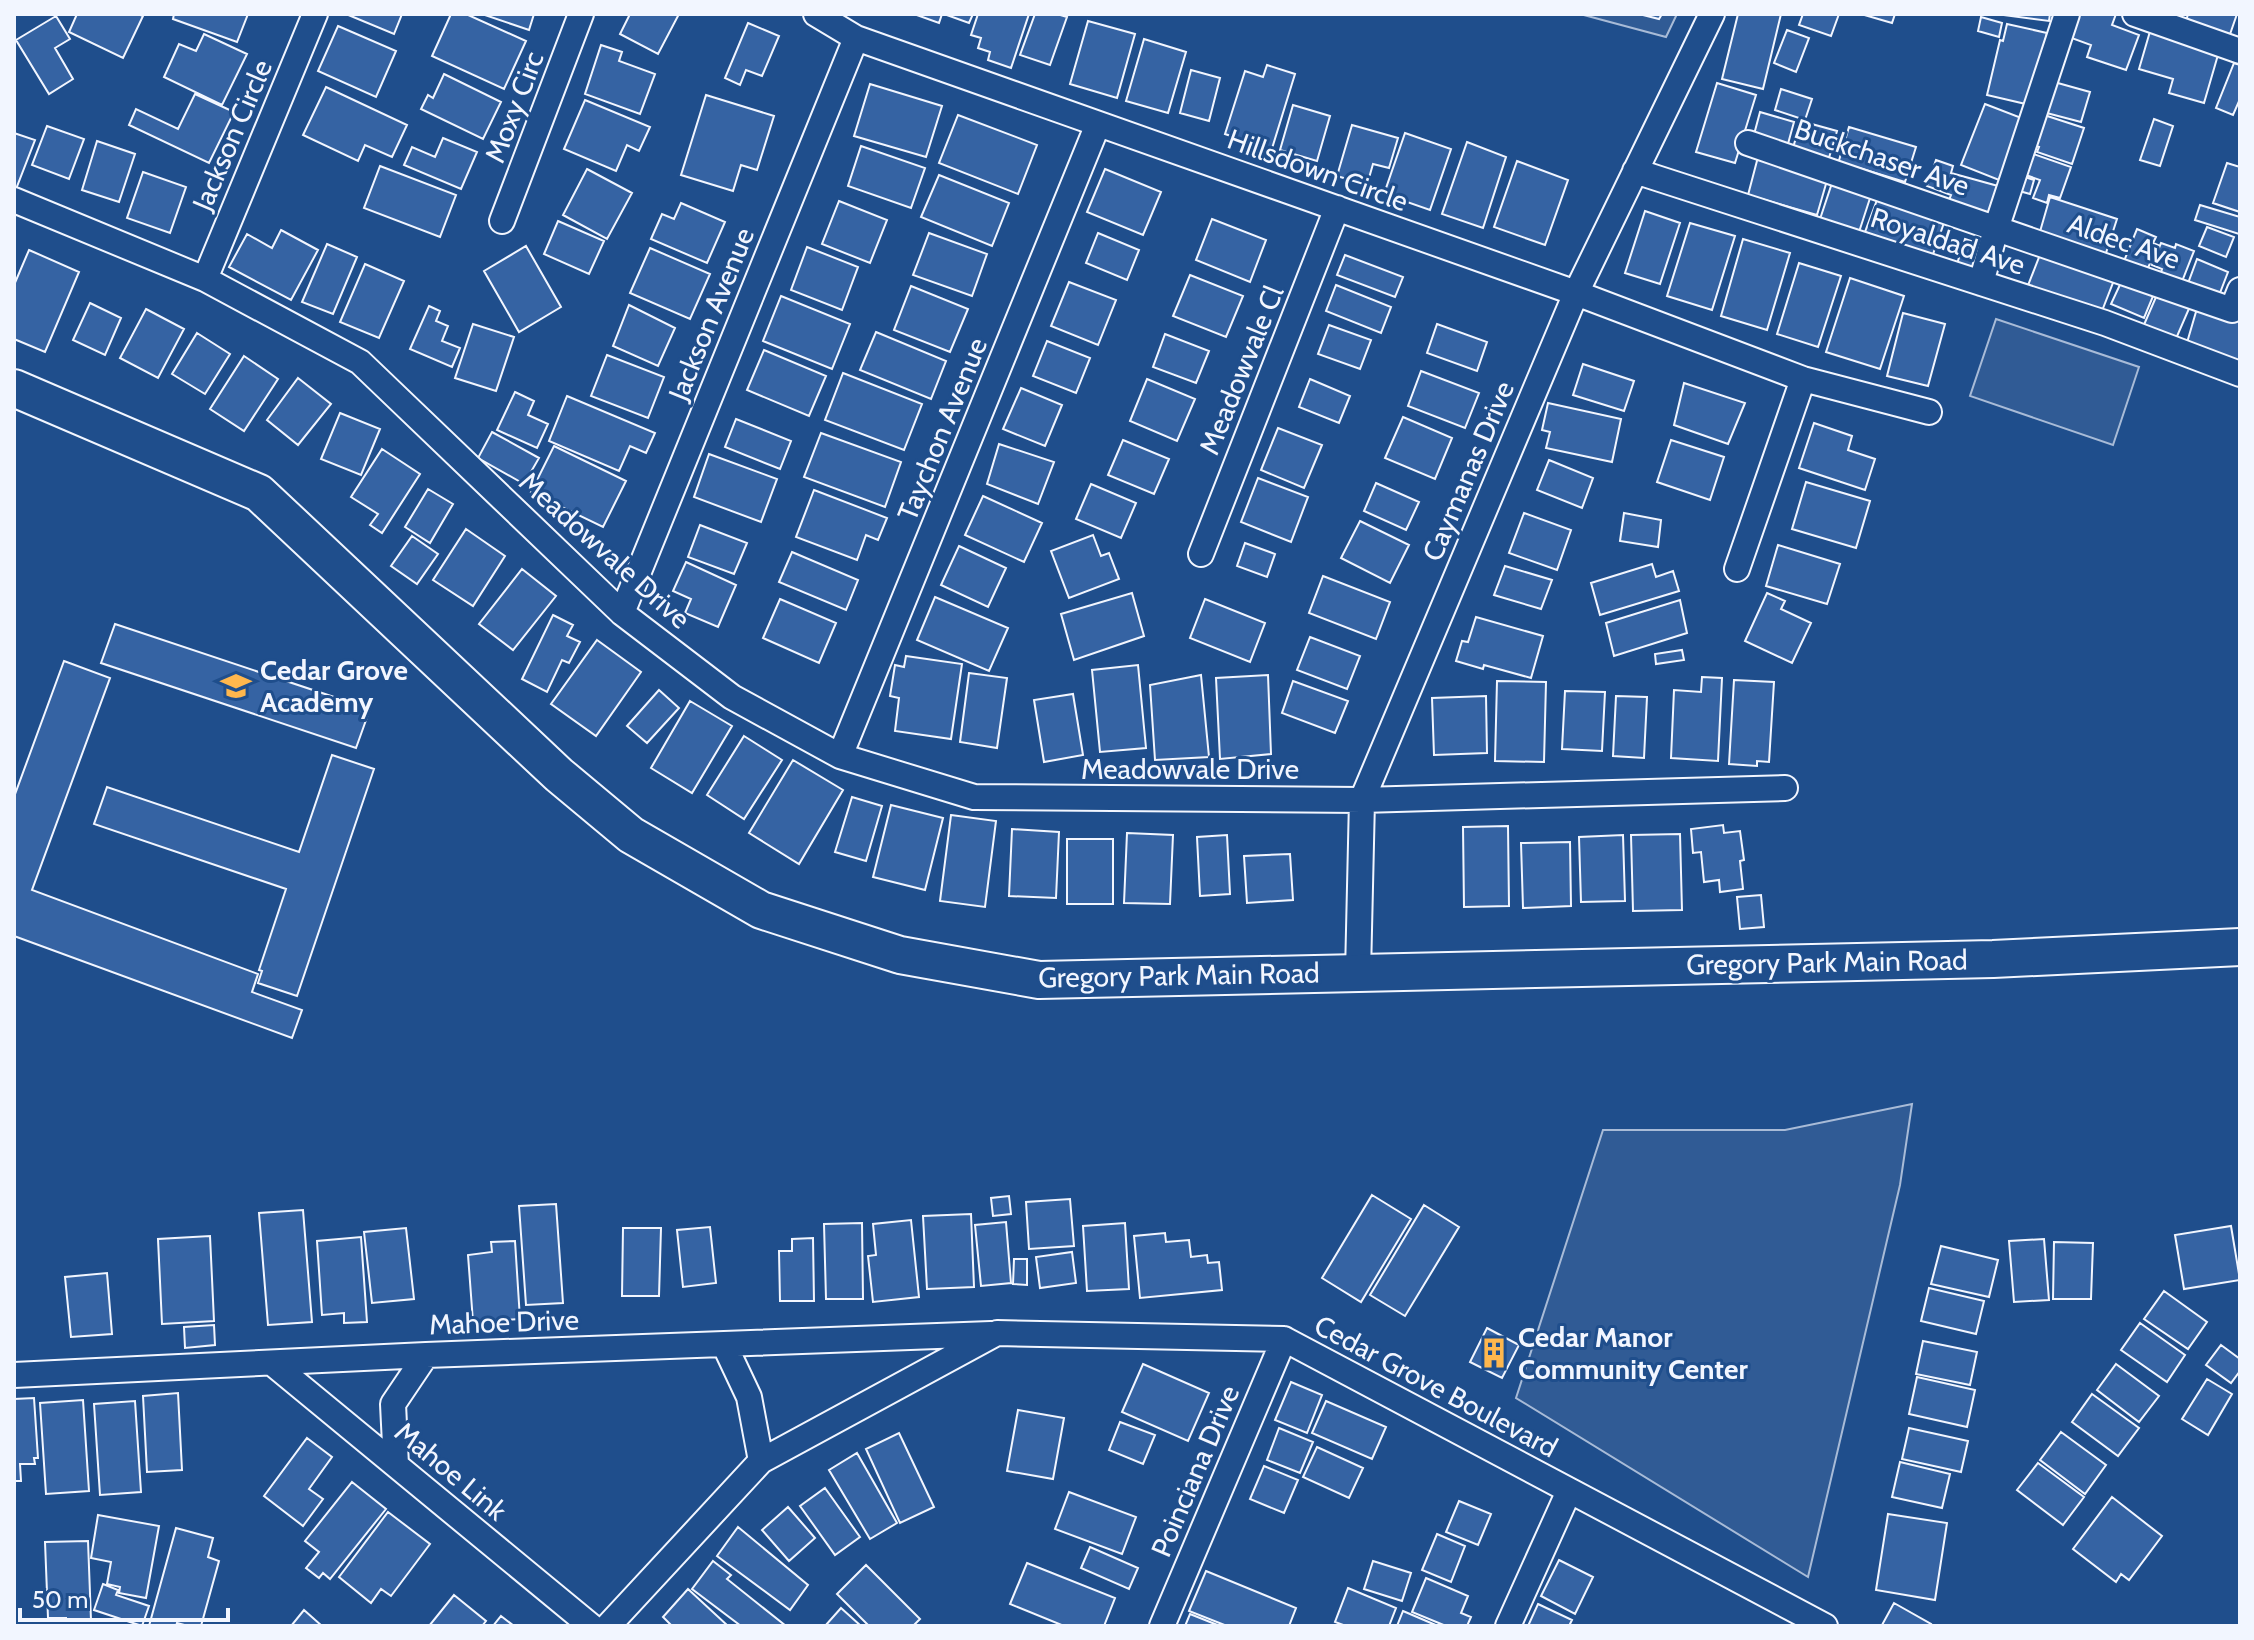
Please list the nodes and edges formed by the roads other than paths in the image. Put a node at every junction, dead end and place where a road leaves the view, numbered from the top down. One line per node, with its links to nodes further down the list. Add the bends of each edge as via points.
1 (315, 14): 16 (street, Jackson Circle)
2 (581, 14): 14 (street, Moxy Circ)
3 (816, 14): 7 (street, Hillsdown Circle)
4 (1712, 14): 11 (street, Caymanas Drive)
5 (2067, 14): 15 (street)
6 (2135, 14): 8 (street)
7 (856, 38): 9 (street, Hillsdown Circle); 26 (street, Jackson Avenue)
8 (2240, 51)
9 (1098, 124): 13 (street, Hillsdown Circle); 27 (street, Taychon Avenue)
10 (1748, 143): 15 (street, Buckchaser Ave)
11 (1635, 171): 17 (street, Royaldad Ave); 18 (street, Caymanas Drive)
12 (14, 200): 16 (street, Meadowvale Drive)
13 (1337, 208): 18 (street, Hillsdown Circle); 24 (street, Meadowvale Cl)
14 (502, 221)
15 (1996, 229): 17 (street); 19 (street, Aldec Ave)
16 (205, 279): 26 (street, Meadowvale Drive, via 360,362)
17 (1981, 283): 20 (street, Royaldad Ave)
18 (1576, 293): 21 (street, Hillsdown Circle); 29 (street, Caymanas Drive)
19 (2236, 300)
20 (2240, 374)
21 (1803, 379): 23 (street, Hillsdown Circle); 25 (street)
22 (14, 388): 31 (street, Gregory Park Main Road, via 259,493 559,775 631,835 761,910 900,955 1039,980)
23 (1929, 412)
24 (1201, 554)
25 (1737, 569)
26 (622, 613): 27 (street, Meadowvale Drive, via 732,697)
27 (840, 756): 29 (street, Meadowvale Drive, via 974,797)
28 (1785, 788): 29 (street, Meadowvale Drive)
29 (1362, 800): 31 (street, Caymanas Drive)
30 (2240, 947): 31 (street, Gregory Park Main Road, via 1993,959)
31 (1358, 973)
32 (997, 1333): 33 (street, Cedar Grove Boulevard); 34 (street, Mahoe Drive); 38 (street, Cedar Grove Boulevard)
33 (1284, 1339): 40 (street, Cedar Grove Boulevard); 43 (street, Poinciana Drive)
34 (724, 1344): 35 (street, Mahoe Drive); 38 (street, via 749,1397)
35 (426, 1355): 36 (street, Mahoe Drive); 39 (street, via 393,1404)
36 (272, 1363): 37 (street, Mahoe Drive); 39 (street, Mahoe Link)
37 (14, 1375)
38 (761, 1461): 42 (street, Cedar Grove Boulevard)
39 (396, 1465): 41 (street, Mahoe Link)
40 (1569, 1491): 44 (street); 45 (street, Cedar Grove Boulevard)
41 (591, 1626)
42 (608, 1626)
43 (1162, 1626)
44 (1508, 1626)
45 (1825, 1626)

